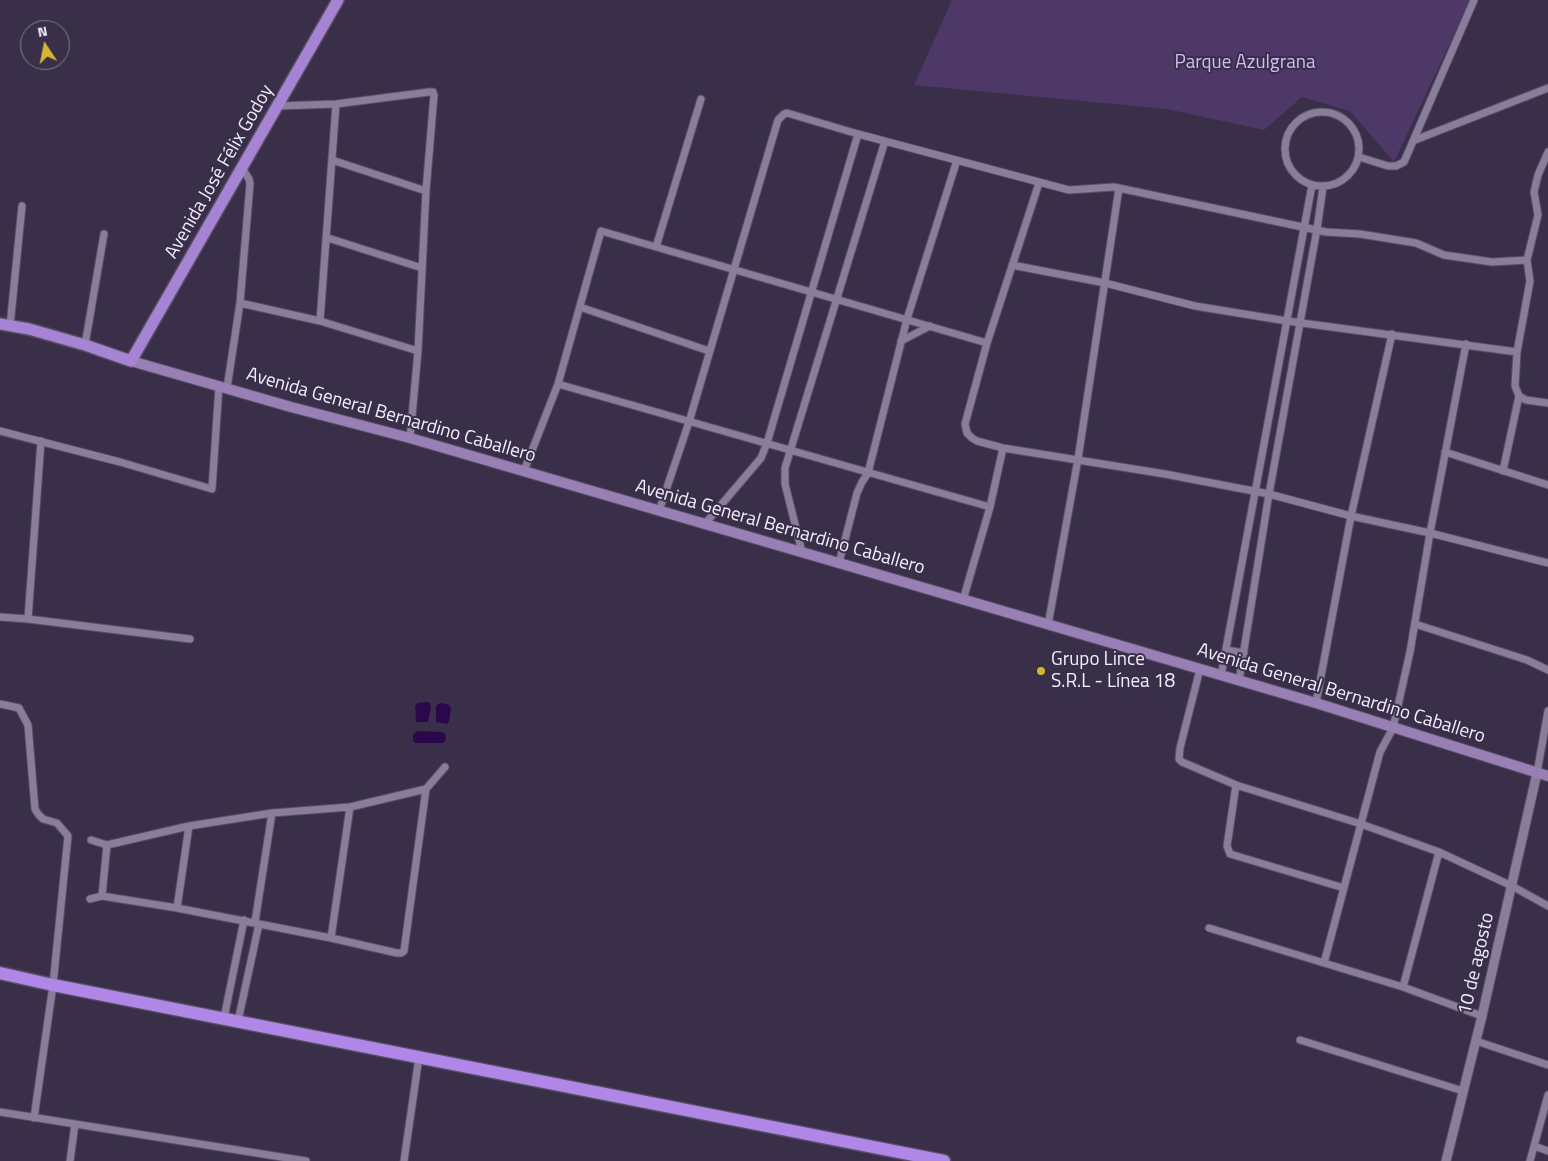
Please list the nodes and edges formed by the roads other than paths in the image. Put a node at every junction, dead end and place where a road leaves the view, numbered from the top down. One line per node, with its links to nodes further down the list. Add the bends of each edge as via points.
1 (338, 0): 6 (main road, Avenida José Félix Godoy)
2 (1474, 0): 8 (street)
3 (1548, 88): 8 (street)
4 (701, 99): 25 (street)
5 (336, 104): 6 (street); 12 (street); 19 (street, via 433,92)
6 (278, 106): 14 (main road, Avenida José Félix Godoy)
7 (858, 134): 9 (street); 29 (street, via 787,113 780,116); 31 (street)
8 (1415, 140): 11 (street, via 1404,162 1396,166)
9 (885, 141): 13 (street); 32 (street)
10 (1548, 152): 26 (street, via 1534,192 1538,215)
11 (1359, 157): 16 (street, via 1360,145 1349,122 1338,115 1309,114 1291,128 1284,151 1292,172); 17 (street, via 1346,178)
12 (332, 160): 19 (street); 24 (street)
13 (957, 160): 15 (street); 35 (street)
14 (242, 168): 33 (street, via 250,184); 49 (main road, Avenida José Félix Godoy)
15 (1039, 183): 18 (street, via 1069,190); 27 (street)
16 (1312, 185): 17 (street); 21 (street)
17 (1323, 187): 22 (street)
18 (1119, 188): 21 (street); 30 (street)
19 (426, 191): 28 (street)
20 (22, 206): 39 (street)
21 (1304, 226): 22 (street); 37 (street)
22 (1317, 229): 26 (street, via 1416,243 1444,254 1492,262); 38 (street)
23 (104, 234): 45 (street)
24 (328, 238): 28 (street); 36 (street)
25 (656, 247): 29 (street); 34 (street, via 601,232)
26 (1528, 260): 48 (street, via 1530,281)
27 (1012, 264): 30 (street); 43 (street)
28 (422, 268): 46 (street)
29 (734, 270): 31 (street); 47 (street)
30 (1104, 284): 37 (street, via 1195,306); 62 (street)
31 (810, 292): 32 (street); 58 (street)
32 (836, 300): 35 (street); 60 (street)
33 (240, 303): 36 (street); 51 (street)
34 (580, 307): 47 (street); 50 (street)
35 (907, 319): 40 (street); 42 (street)
36 (320, 321): 46 (street)
37 (1287, 321): 38 (street); 67 (street)
38 (1300, 322): 41 (street); 68 (street)
39 (5, 325): 45 (main road, Avenida General Bernardino Caballero)
40 (930, 326): 42 (street); 43 (street)
41 (1392, 334): 44 (street); 71 (street)
42 (901, 341): 65 (street)
43 (986, 343): 59 (street, via 964,424 967,433 977,441)
44 (1466, 344): 48 (street); 61 (street)
45 (86, 345): 49 (main road, Avenida General Bernardino Caballero)
46 (418, 351): 56 (street)
47 (709, 351): 54 (street)
48 (1517, 352): 52 (street, via 1514,378)
49 (131, 361): 51 (main road, Avenida General Bernardino Caballero)
50 (558, 384): 54 (street); 63 (street)
51 (223, 387): 56 (main road, Avenida General Bernardino Caballero); 57 (street, via 212,489)
52 (1519, 396): 53 (street); 64 (street)
53 (1548, 403)
54 (689, 422): 58 (street); 70 (street)
55 (0, 431): 57 (street)
56 (410, 438): 63 (main road, Avenida General Bernardino Caballero)
57 (41, 441): 79 (street)
58 (767, 443): 60 (street); 72 (street, via 761,458)
59 (1003, 448): 62 (street); 69 (street)
60 (790, 450): 65 (street); 74 (street, via 785,484)
61 (1445, 452): 64 (street); 73 (street)
62 (1078, 459): 67 (street); 81 (street)
63 (524, 471): 70 (main road, Avenida General Bernardino Caballero)
64 (1503, 471): 66 (street)
65 (868, 473): 69 (street); 75 (street, via 857,492)
66 (1548, 485)
67 (1256, 492): 68 (street); 83 (street)
68 (1269, 494): 71 (street); 84 (street)
69 (990, 507): 77 (street)
70 (658, 511): 72 (main road, Avenida General Bernardino Caballero)
71 (1351, 516): 73 (street); 89 (street)
72 (704, 524): 74 (main road, Avenida General Bernardino Caballero)
73 (1430, 533): 76 (street); 80 (street)
74 (802, 552): 75 (main road, Avenida General Bernardino Caballero)
75 (839, 563): 77 (main road, Avenida General Bernardino Caballero)
76 (1548, 563)
77 (963, 600): 81 (main road, Avenida General Bernardino Caballero)
78 (0, 617): 79 (street)
79 (28, 619): 82 (street)
80 (1415, 624): 86 (street, via 1527,660); 92 (street)
81 (1048, 625): 85 (main road, Avenida General Bernardino Caballero)
82 (190, 640)
83 (1226, 650): 84 (street); 87 (street)
84 (1244, 653): 88 (street)
85 (1200, 669): 87 (main road, Avenida General Bernardino Caballero); 96 (street, via 1180,759)
86 (1548, 670)
87 (1221, 676): 88 (main road, Avenida General Bernardino Caballero)
88 (1240, 681): 89 (main road, Avenida General Bernardino Caballero)
89 (1316, 703): 92 (main road, Avenida General Bernardino Caballero)
90 (0, 704): 117 (street, via 19,708 28,725 38,814 57,823 68,836)
91 (1548, 711): 94 (street)
92 (1393, 728): 94 (main road, Avenida General Bernardino Caballero); 100 (street, via 1380,752)
93 (445, 767): 97 (street)
94 (1537, 773): 95 (main road, Avenida General Bernardino Caballero); 105 (street, 10 de agosto)
95 (1548, 776)
96 (1236, 785): 100 (street); 106 (street, via 1227,846 1230,854)
97 (426, 789): 98 (street); 114 (street, via 404,951 397,954)
98 (350, 807): 99 (street); 114 (street)
99 (272, 813): 101 (street); 112 (street)
100 (1361, 824): 104 (street); 106 (street)
101 (189, 826): 103 (street); 110 (street)
102 (91, 840): 103 (street)
103 (107, 845): 107 (street)
104 (1439, 852): 105 (street); 118 (street)
105 (1512, 886): 109 (street); 119 (street, 10 de agosto)
106 (1344, 888): 115 (street)
107 (102, 896): 108 (street); 110 (street)
108 (90, 899)
109 (1548, 906)
110 (177, 908): 111 (street)
111 (244, 920): 112 (street); 120 (street)
112 (257, 923): 114 (street); 121 (street)
113 (1209, 928): 115 (street)
114 (331, 938)
115 (1324, 963): 118 (street)
116 (0, 972): 117 (highway)
117 (53, 985): 120 (highway); 129 (street)
118 (1403, 987): 119 (street)
119 (1482, 1016): 123 (street, 10 de agosto)
120 (224, 1018): 121 (highway)
121 (238, 1021): 124 (highway)
122 (1300, 1040): 126 (street)
123 (1476, 1041): 125 (street); 126 (street, 10 de agosto)
124 (419, 1057): 133 (highway); 136 (street)
125 (1548, 1065)
126 (1463, 1091): 138 (street, 10 de agosto)
127 (1548, 1095): 131 (street)
128 (0, 1112): 129 (street)
129 (34, 1118): 130 (street)
130 (75, 1124): 134 (street); 135 (street)
131 (1534, 1146): 132 (street); 139 (street)
132 (1548, 1151)
133 (909, 1157): 137 (highway)
134 (70, 1161)
135 (306, 1161)
136 (404, 1161)
137 (944, 1161)
138 (1446, 1161)
139 (1530, 1161)

